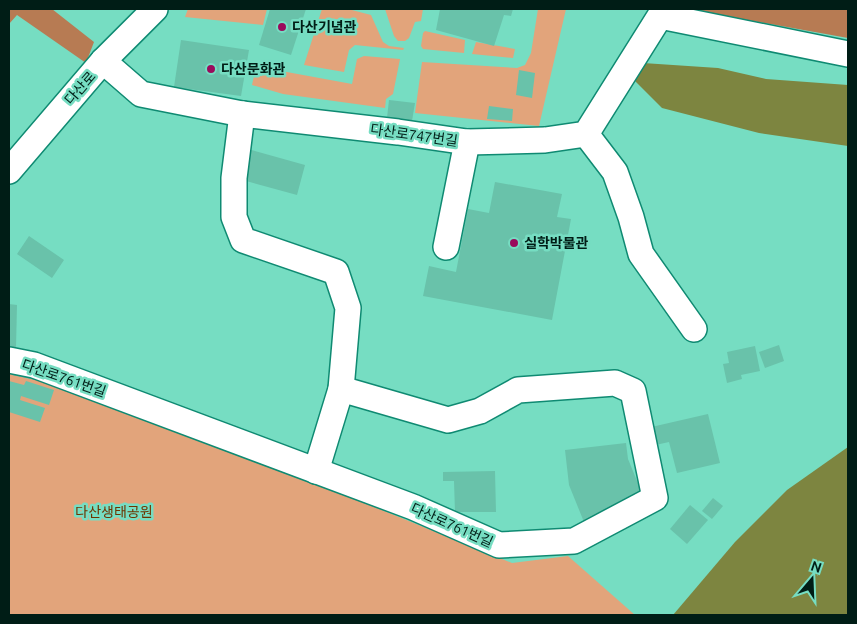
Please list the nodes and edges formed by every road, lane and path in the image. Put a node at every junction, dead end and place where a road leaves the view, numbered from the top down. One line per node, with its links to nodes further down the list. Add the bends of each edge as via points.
1 (155, 9): 4 (street, 다산로)
2 (661, 12): 3 (street); 6 (street)
3 (848, 54)
4 (103, 62): 5 (street, 다산로747번길, via 141,94); 8 (street, 다산로)
5 (242, 114): 7 (street, 다산로747번길); 12 (street, via 234,178 234,217 243,240 336,272 348,308)
6 (586, 134): 7 (street, 다산로747번길, via 545,140); 10 (street, via 615,172 641,254)
7 (467, 142): 9 (street)
8 (9, 172)
9 (446, 247)
10 (694, 329)
11 (9, 360): 13 (street, 다산로761번길, via 34,365)
12 (341, 389): 13 (street); 13 (street, 다산로761번길, via 448,420 480,411 518,390 615,383 633,391 655,498 574,541 499,546 413,507)
13 (316, 471)

